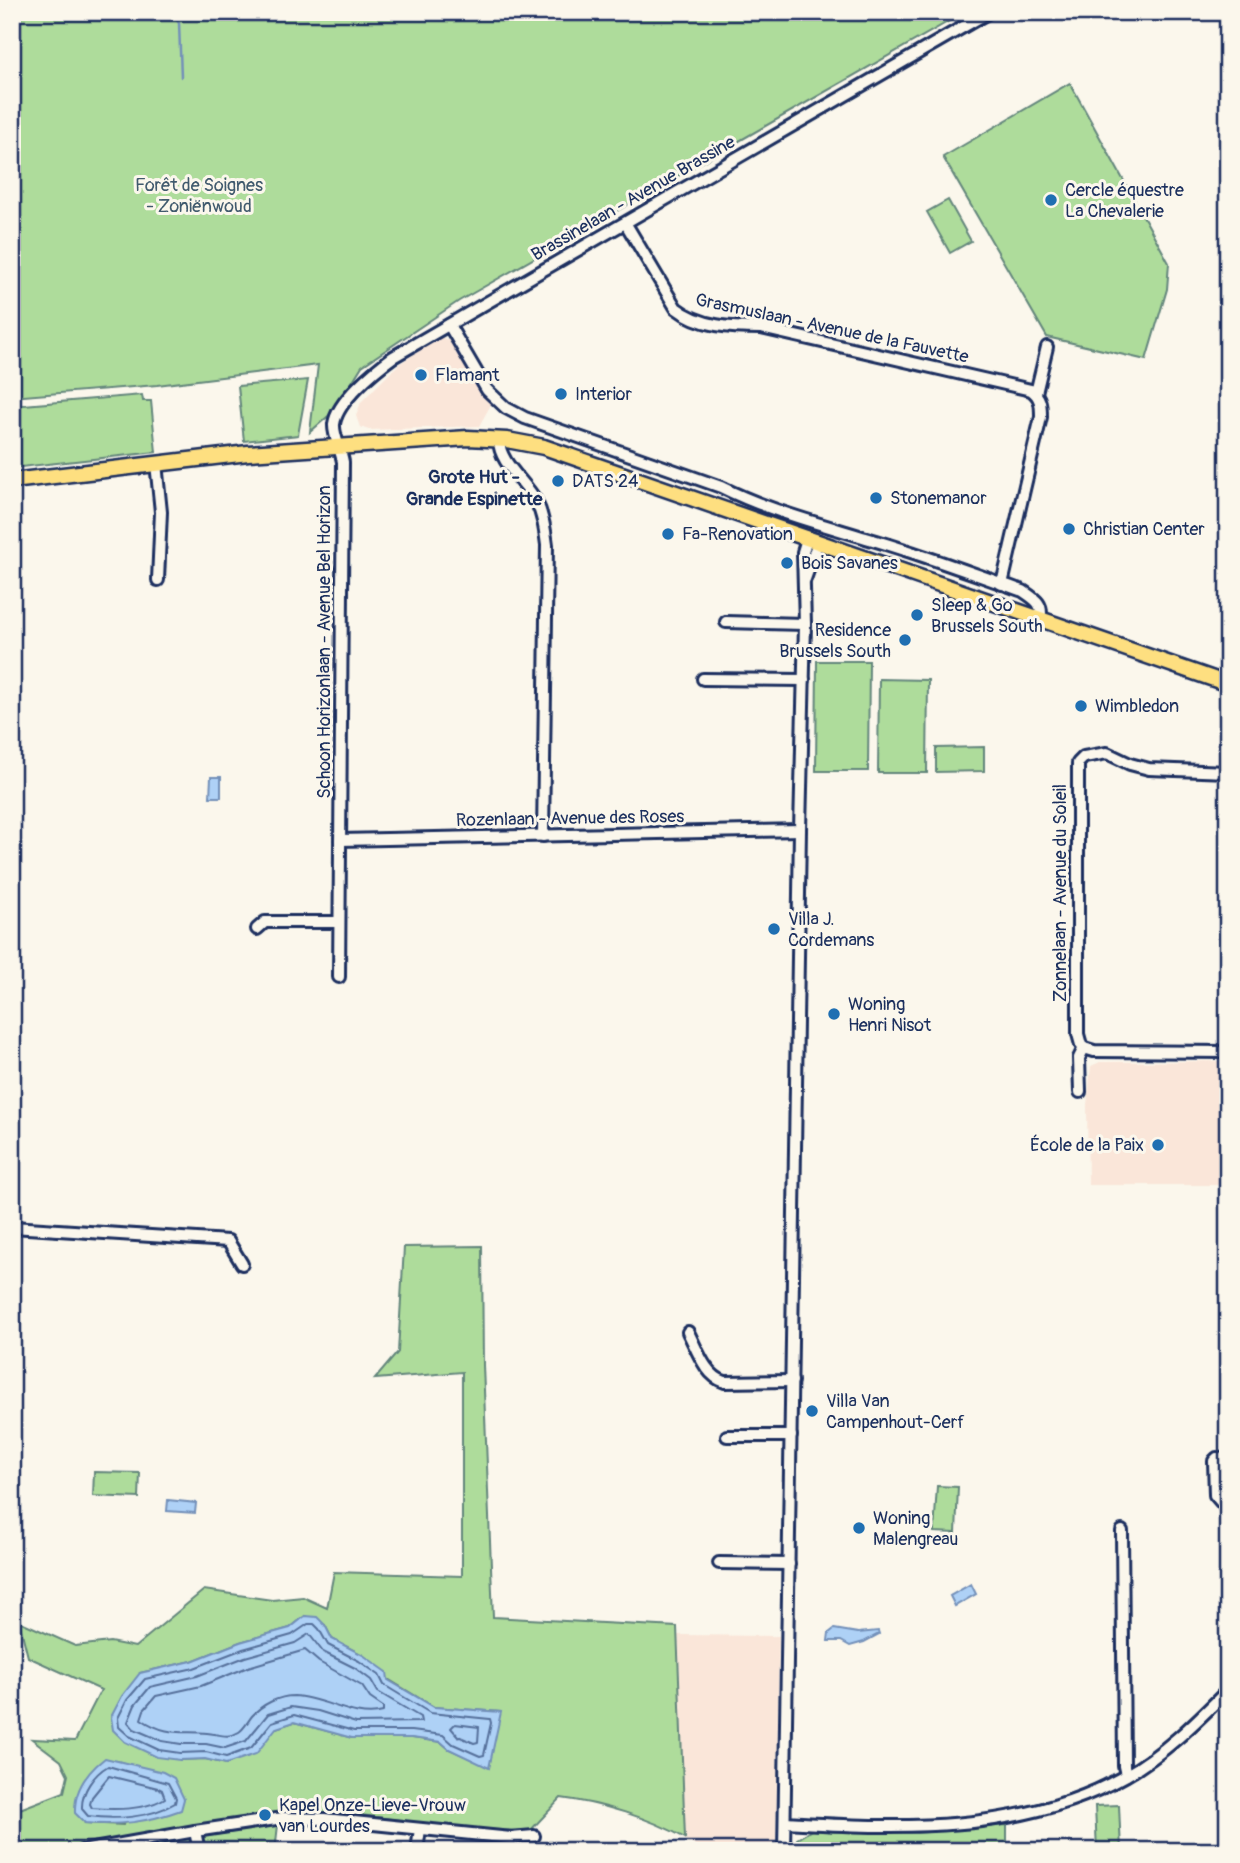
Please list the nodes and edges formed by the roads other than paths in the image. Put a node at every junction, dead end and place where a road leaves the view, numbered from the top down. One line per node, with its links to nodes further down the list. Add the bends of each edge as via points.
1 (989, 12): 2 (street, Brassinelaan - Avenue Brassine)
2 (626, 224): 3 (street, Brassinelaan - Avenue Brassine); 5 (street, Grasmuslaan - Avenue de la Fauvette, via 676,308 688,317 729,328 761,328)
3 (449, 325): 7 (street, Brassinelaan - Avenue Brassine, via 393,357 358,386 334,424); 12 (street, via 487,390 525,418 804,521)
4 (1047, 347): 5 (street)
5 (1036, 393): 12 (street, via 1041,417)
6 (499, 440): 7 (main road); 10 (main road, via 544,447); 21 (street, via 501,453 536,502 547,545)
7 (339, 446): 8 (main road); 22 (street, Schoon Horizonlaan - Avenue Bel Horizon, via 343,462)
8 (156, 463): 9 (main road); 11 (street, via 161,512)
9 (12, 481)
10 (813, 540): 13 (main road); 15 (street, via 805,579)
11 (158, 580)
12 (1002, 584): 13 (street, via 1034,598 1042,611)
13 (1040, 619): 18 (main road)
14 (726, 622): 15 (street)
15 (805, 624): 17 (street)
16 (703, 679): 17 (street)
17 (804, 680): 20 (street)
18 (1228, 684)
19 (1228, 772): 26 (street, Zonnelaan - Avenue du Soleil, via 1149,769 1107,753 1084,757 1078,763 1078,1034)
20 (800, 830): 21 (street, Rozenlaan - Avenue des Roses); 32 (street)
21 (543, 836): 22 (street, Rozenlaan - Avenue des Roses)
22 (340, 840): 23 (street, Schoon Horizonlaan - Avenue Bel Horizon)
23 (339, 922): 24 (street, via 265,922); 25 (street, Schoon Horizonlaan - Avenue Bel Horizon)
24 (257, 929)
25 (339, 977)
26 (1084, 1048): 27 (street); 28 (street, Zonnelaan - Avenue du Soleil, via 1079,1058)
27 (1228, 1052)
28 (1080, 1092)
29 (12, 1227): 30 (street, via 228,1241)
30 (242, 1264)
31 (688, 1332): 32 (street, via 716,1380)
32 (792, 1381): 34 (street)
33 (727, 1436): 34 (street)
34 (791, 1436): 39 (street)
35 (1221, 1499): 36 (street)
36 (1228, 1510)
37 (1122, 1531): 41 (street)
38 (719, 1563): 39 (street)
39 (789, 1564): 42 (street)
40 (1228, 1690): 41 (street, via 1180,1736)
41 (1126, 1776): 42 (street, via 1065,1804 1021,1815 913,1827)
42 (785, 1822): 49 (street)
43 (420, 1829): 44 (street, via 284,1818); 45 (street); 48 (street)
44 (195, 1830): 46 (street); 47 (street)
45 (534, 1836)
46 (82, 1851)
47 (199, 1851)
48 (417, 1851)
49 (784, 1851)

